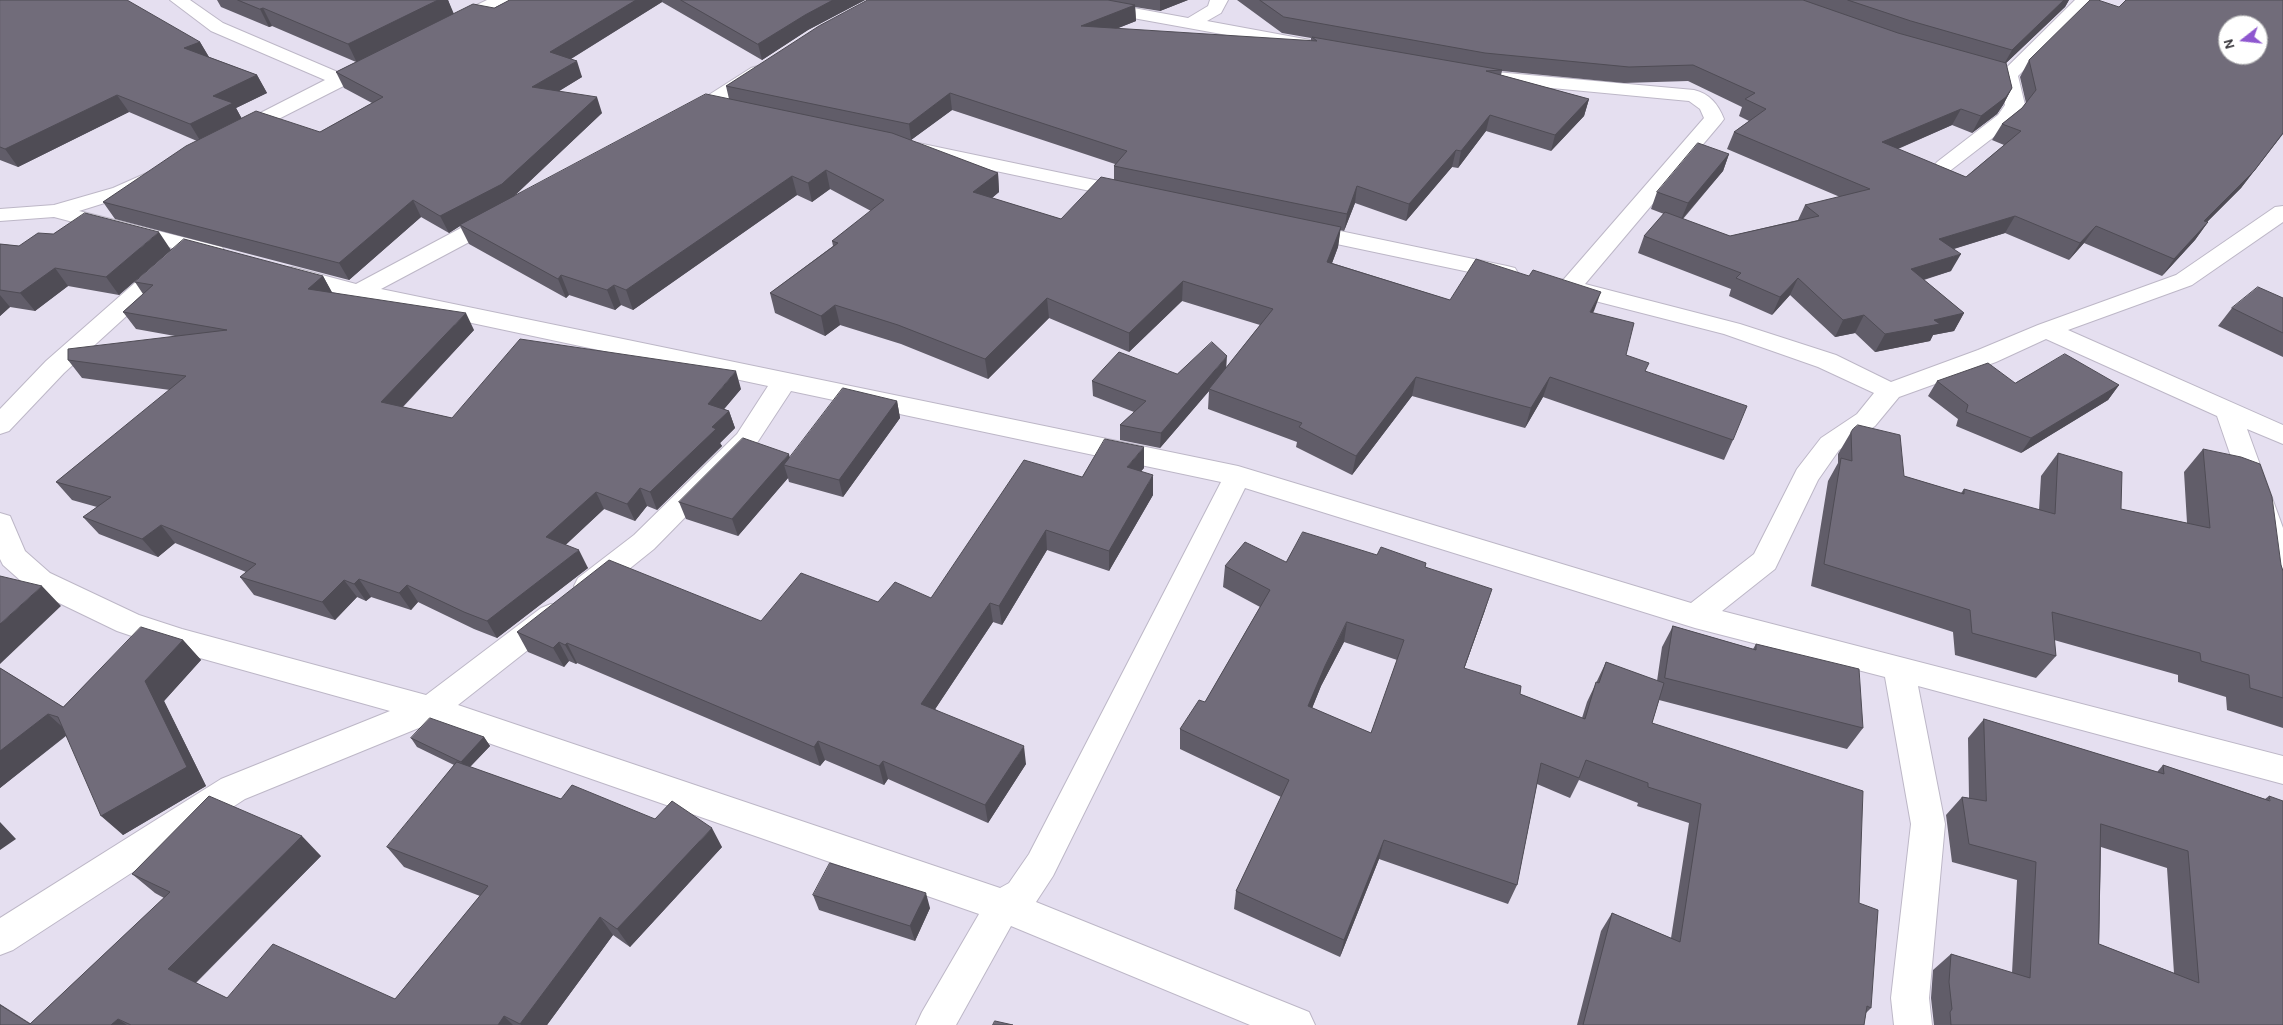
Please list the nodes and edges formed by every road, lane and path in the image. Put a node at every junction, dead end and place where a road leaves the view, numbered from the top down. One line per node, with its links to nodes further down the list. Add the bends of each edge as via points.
1 (179, 0): 14 (street, via 217,27)
2 (500, 0): 7 (street)
3 (1061, 0): 6 (street)
4 (1219, 0): 6 (street, via 1215,9)
5 (2085, 0): 13 (street)
6 (1191, 23): 8 (street)
7 (438, 31)
8 (1326, 48)
9 (394, 53): 14 (street)
10 (774, 62): 15 (street)
11 (1990, 70): 13 (street)
12 (1465, 74): 31 (street, via 1694,96 1709,106 1714,118)
13 (2008, 75): 20 (street, via 2015,104 2005,119)
14 (340, 80): 18 (street)
15 (708, 105): 16 (street); 17 (street)
16 (737, 112)
17 (673, 124)
18 (217, 142)
19 (893, 144): 22 (street)
20 (1944, 166)
21 (164, 170): 24 (street, via 120,192)
22 (1147, 197)
23 (516, 208): 32 (street)
24 (54, 211): 26 (street); 28 (street)
25 (2283, 212): 33 (street, via 2184,280)
26 (0, 215)
27 (1284, 226): 31 (street)
28 (191, 246): 29 (street); 37 (street, via 55,368)
29 (238, 258)
30 (266, 266): 32 (street)
31 (1570, 287): 35 (street, via 1732,329 1827,361)
32 (359, 292): 34 (street)
33 (2046, 330): 35 (street); 36 (street)
34 (784, 380): 39 (street); 44 (street, via 746,440 644,542)
35 (1890, 392): 42 (street, via 1866,420 1830,444 1806,476 1765,561)
36 (2228, 410): 38 (street); 41 (street)
37 (0, 425)
38 (2283, 434)
39 (1238, 476): 42 (street); 46 (street, via 1041,865 1022,895)
40 (0, 523): 44 (street, via 13,557 40,581 128,623 182,641)
41 (2283, 567)
42 (1696, 616): 43 (street)
43 (1899, 668): 45 (street); 50 (street, via 1928,824 1910,989)
44 (430, 709): 46 (street); 47 (street, via 233,789)
45 (2283, 770)
46 (1003, 906): 48 (street); 49 (street)
47 (0, 938)
48 (935, 1025)
49 (1296, 1025)
50 (1913, 1025)

